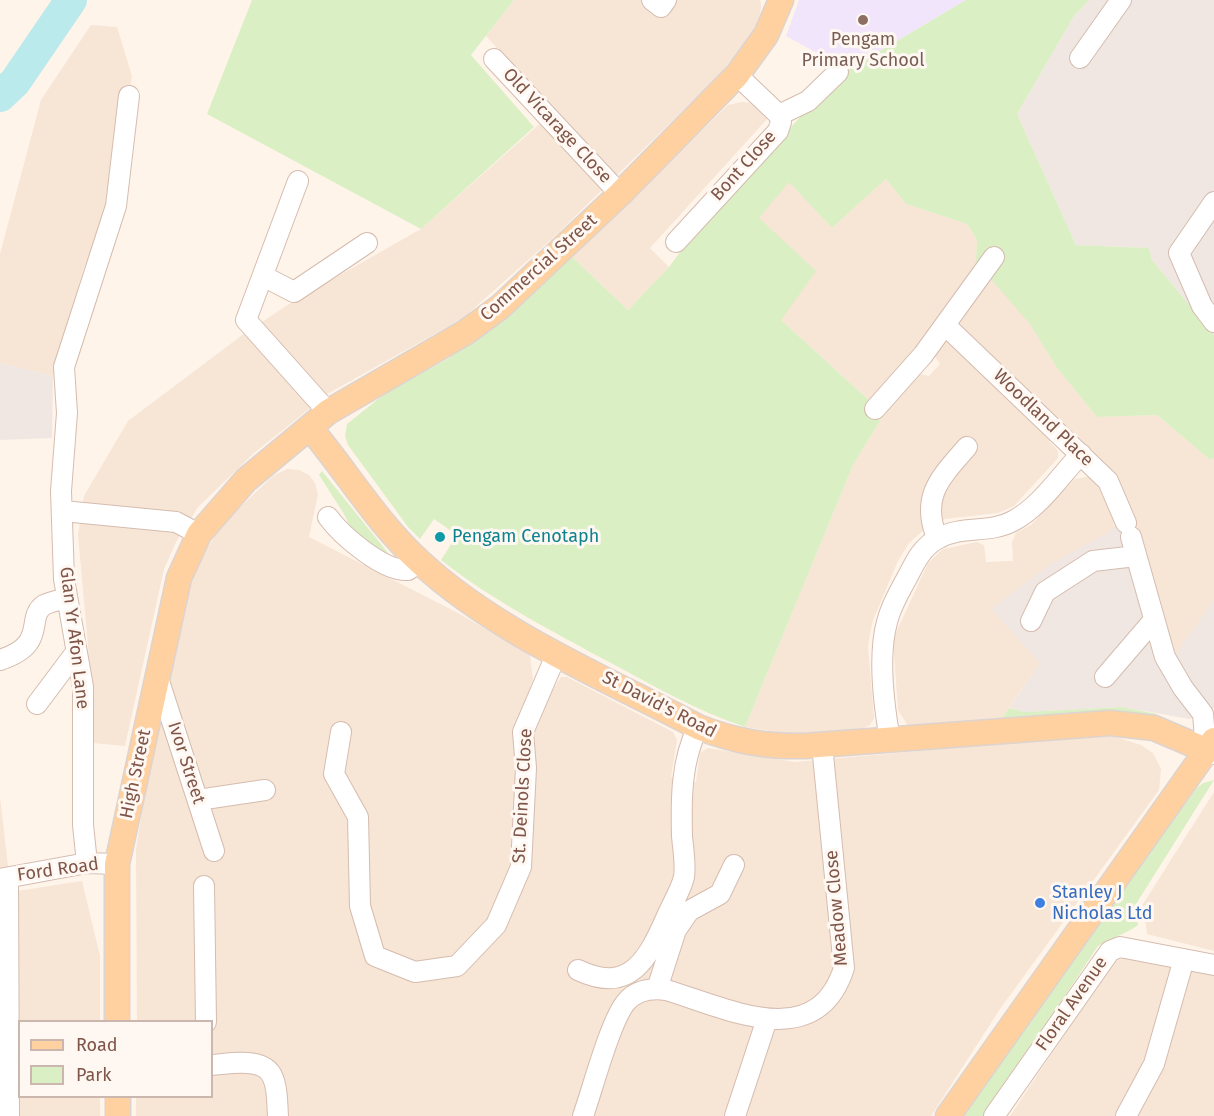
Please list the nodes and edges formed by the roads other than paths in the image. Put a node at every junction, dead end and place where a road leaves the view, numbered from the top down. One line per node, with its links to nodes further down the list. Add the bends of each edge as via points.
1 (652, 0): 2 (street, via 661,6)
2 (666, 0)
3 (781, 0): 8 (main road, Commercial Street, via 766,35)
4 (1121, 0): 5 (street)
5 (1080, 58)
6 (494, 59): 12 (street, Old Vicarage Close)
7 (838, 72): 10 (street, Bont Close, via 808,101)
8 (737, 75): 10 (street); 12 (main road, Commercial Street)
9 (129, 96): 25 (street, Glan Yr Afon Lane, via 116,206 64,367)
10 (779, 115): 14 (street, Bont Close, via 778,131)
11 (298, 181): 17 (street)
12 (620, 194): 21 (main road, Commercial Street, via 500,307 466,332)
13 (1214, 202): 18 (street, via 1179,253 1202,306)
14 (676, 242)
15 (368, 243): 17 (street, via 294,292)
16 (994, 257): 19 (street)
17 (263, 276): 21 (street, via 246,320)
18 (1214, 322)
19 (945, 325): 20 (street); 24 (street, Woodland Place)
20 (875, 409)
21 (328, 412): 22 (main road, Commercial Street)
22 (310, 428): 27 (main road, Commercial Street, via 246,480); 30 (main road, St David's Road, via 393,535)
23 (967, 447): 28 (street, via 934,489 932,525)
24 (1081, 454): 28 (street, via 1014,521 995,529 962,530); 29 (street, Woodland Place, via 1108,481)
25 (63, 511): 27 (street, via 176,522); 31 (street, Glan Yr Afon Lane)
26 (328, 517): 30 (street, via 341,535 393,569 408,570)
27 (199, 534): 37 (main road, High Street, via 179,578)
28 (938, 538): 42 (street, via 916,560 887,620 882,655)
29 (1131, 538): 32 (street, via 1045,592); 33 (street, Woodland Place)
30 (419, 562): 35 (main road, St David's Road, via 488,615)
31 (67, 598): 34 (street, Glan Yr Afon Lane); 36 (street, via 44,605 37,613 32,640 23,650)
32 (1031, 621)
33 (1153, 621): 38 (street); 44 (street, Woodland Place, via 1165,657 1182,688 1203,714)
34 (76, 652): 39 (street); 48 (street, Glan Yr Afon Lane, via 83,687 83,825)
35 (557, 653): 40 (main road, St David's Road); 41 (street, St. Deinols Close, via 523,732 526,768 521,867 496,925 457,966 416,972 375,956 360,906 358,817 334,774)
36 (0, 660)
37 (157, 675): 46 (street, Ivor Street); 49 (main road, High Street)
38 (1105, 677)
39 (37, 704)
40 (698, 727): 43 (main road, St David's Road, via 742,743 772,747); 55 (street, via 688,748 681,802 684,877 658,937 642,962 617,979 594,978)
41 (341, 732)
42 (890, 740): 43 (main road, St David's Road); 44 (main road, St David's Road, via 1110,723 1154,728)
43 (822, 745): 57 (street, Meadow Close, via 844,968 833,993 815,1011 791,1020)
44 (1211, 749): 67 (main road)
45 (265, 790): 46 (street)
46 (198, 800): 47 (street, Ivor Street)
47 (214, 851)
48 (87, 863): 49 (street, Ford Road); 51 (street, Ford Road)
49 (117, 864): 58 (main road, High Street)
50 (734, 865): 56 (street, via 720,894 689,911 676,930)
51 (4, 878): 62 (street)
52 (204, 886): 59 (street)
53 (1184, 959): 54 (street, Floral Avenue); 68 (street, Floral Avenue, via 1120,947 1110,951); 69 (street, via 1154,1064)
54 (1214, 965)
55 (578, 970)
56 (657, 989): 57 (street, Meadow Close); 65 (street, via 635,994 621,1009)
57 (767, 1019): 66 (street)
58 (117, 1020)
59 (206, 1020)
60 (213, 1065): 64 (street, via 240,1063 269,1071 274,1078)
61 (118, 1098): 63 (main road)
62 (9, 1116)
63 (118, 1116)
64 (278, 1116)
65 (583, 1116)
66 (735, 1116)
67 (948, 1116)
68 (994, 1116)
69 (1126, 1116)

